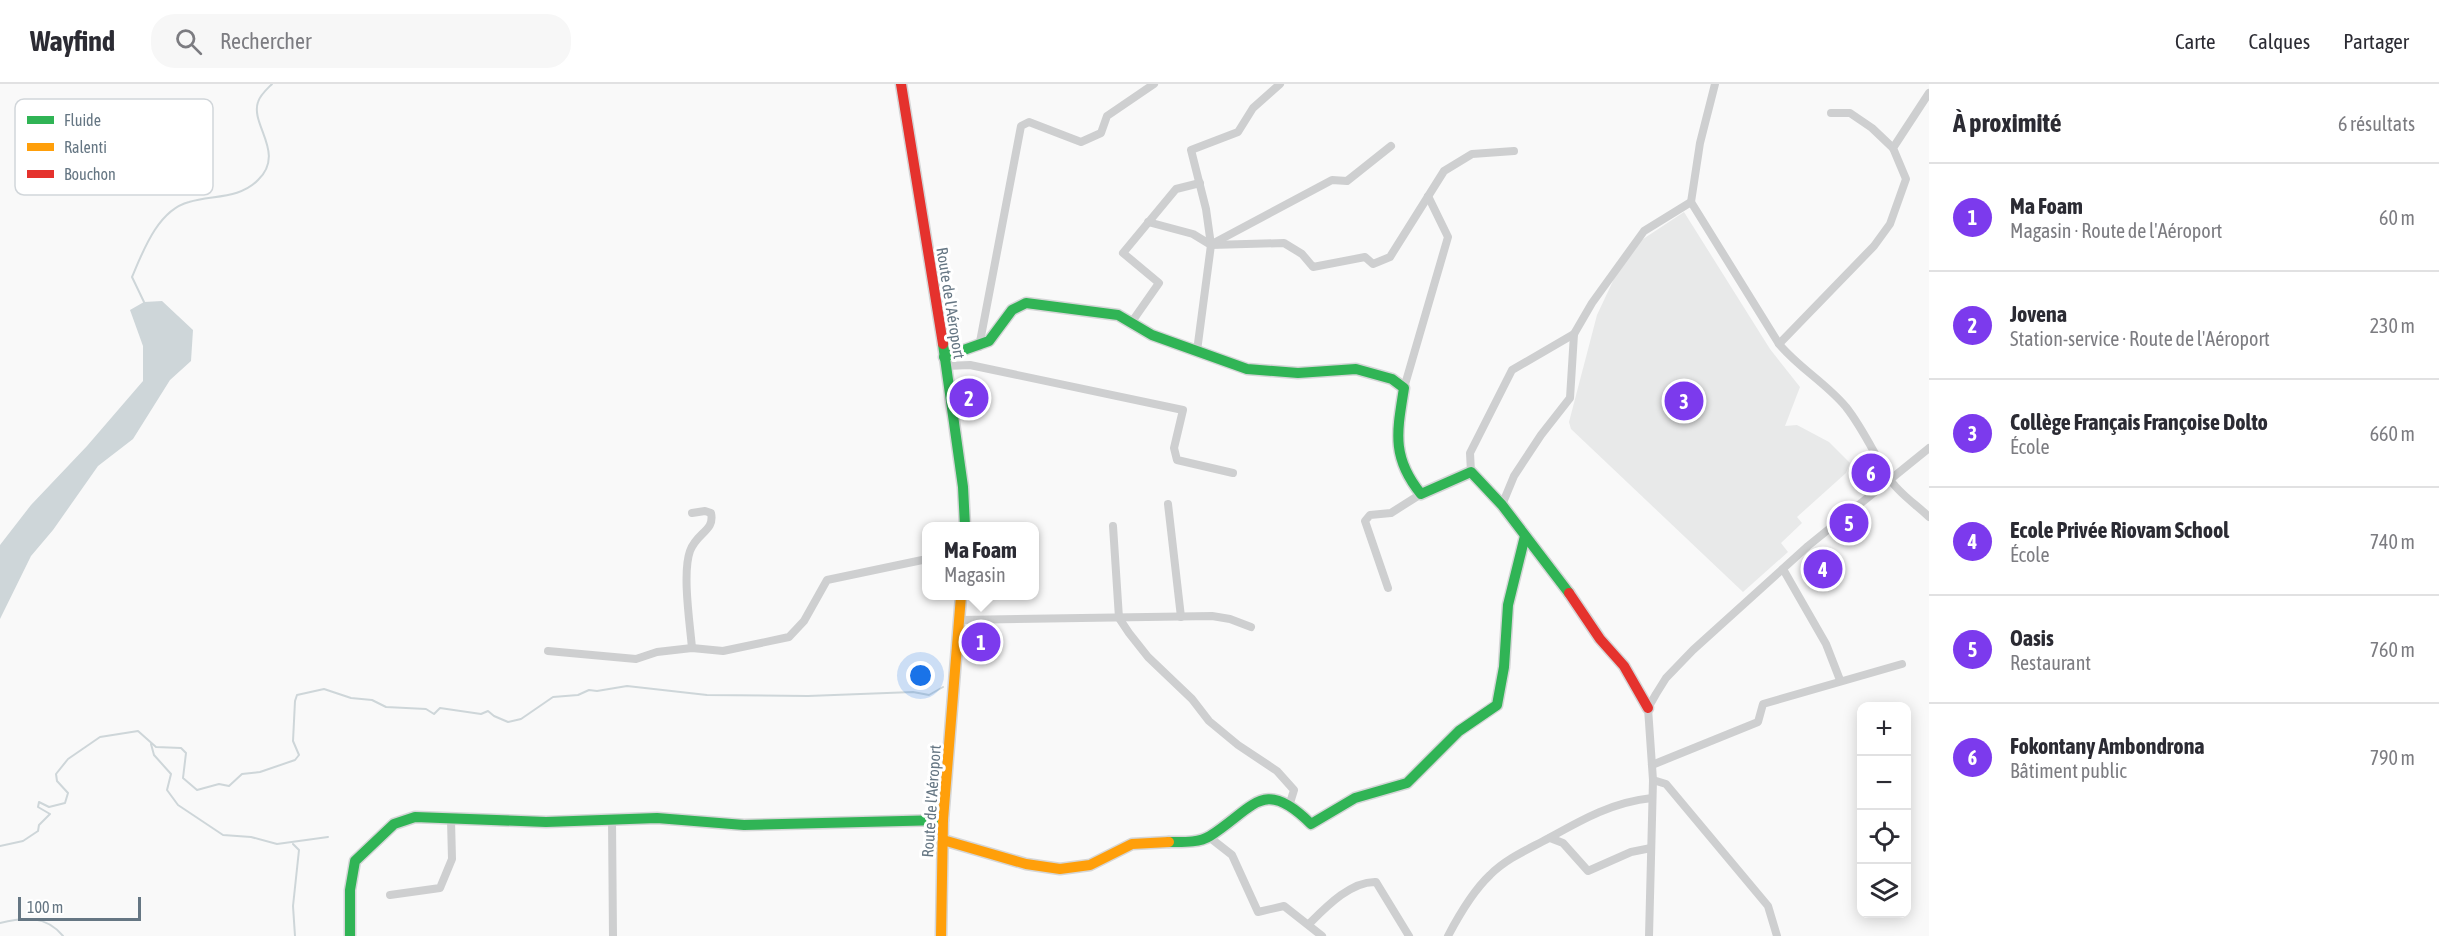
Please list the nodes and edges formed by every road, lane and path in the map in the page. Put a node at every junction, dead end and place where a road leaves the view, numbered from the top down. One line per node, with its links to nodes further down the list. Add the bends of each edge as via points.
1 (901, 84): 20 (street, Route de l'Aéroport)
2 (1154, 84): 18 (street, via 1107,116 1101,133 1081,142 1029,122 1021,126)
3 (1280, 84): 10 (street, via 1253,108 1238,132 1191,150)
4 (1715, 84): 12 (street)
5 (1929, 93): 8 (street)
6 (1831, 113): 8 (street, via 1850,113)
7 (1391, 146): 14 (street, via 1347,181 1332,180)
8 (1893, 148): 17 (street, via 1906,179 1890,224 1874,246)
9 (1514, 151): 11 (street, via 1472,154 1444,171)
10 (1200, 183): 13 (street, via 1176,189); 14 (street)
11 (1428, 196): 14 (street, via 1390,257 1373,264 1365,256 1313,267 1302,254 1284,243); 21 (street, via 1448,237)
12 (1691, 202): 16 (street, via 1644,231); 17 (street)
13 (1148, 222): 14 (street, via 1193,234); 15 (street, via 1123,254 1159,283)
14 (1211, 245): 19 (street)
15 (1131, 323): 18 (street, via 1118,315 1026,303 1012,310 989,341); 19 (street)
16 (1574, 334): 23 (street, via 1512,370 1470,453); 28 (street, via 1570,398 1520,468)
17 (1779, 344): 25 (street, via 1846,407 1868,437)
18 (979, 347): 20 (street)
19 (1197, 351): 21 (street, via 1247,369 1298,373 1356,369 1392,379)
20 (945, 361): 24 (street, via 1183,411 1174,448 1177,460); 31 (street, Route de l'Aéroport)
21 (1404, 388): 26 (street, via 1396,455 1407,480)
22 (1929, 447): 25 (street)
23 (1472, 472): 26 (street); 28 (street)
24 (1233, 473)
25 (1890, 480): 30 (street); 35 (street)
26 (1421, 494): 36 (street, via 1391,513 1370,515 1365,521)
27 (1168, 504): 38 (street)
28 (1502, 505): 33 (street)
29 (692, 513): 42 (street, via 711,513 713,520 709,529 696,536 689,553 688,622)
30 (1929, 517)
31 (965, 522)
32 (1113, 526): 39 (street)
33 (1525, 536): 46 (street, via 1624,666); 50 (street, via 1508,605 1497,705 1460,731 1407,783 1355,798 1311,824)
34 (922, 560): 42 (street, via 827,580 804,621 789,637 723,651)
35 (1783, 569): 45 (street, via 1826,644); 46 (street, via 1693,650 1666,678)
36 (1388, 588)
37 (961, 600): 40 (street, Route de l'Aéroport)
38 (1181, 617): 39 (street); 41 (street, via 1212,616)
39 (1119, 618): 40 (street); 50 (street, via 1148,657 1209,721 1277,771 1294,790)
40 (959, 620): 53 (street, Route de l'Aéroport)
41 (1251, 627)
42 (692, 648): 43 (street, via 636,659)
43 (548, 651)
44 (1902, 664): 45 (street)
45 (1840, 681): 47 (street, via 1763,704 1758,722)
46 (1648, 708): 47 (street)
47 (1652, 765): 48 (street)
48 (1653, 780): 49 (street); 67 (street, via 1666,784 1768,906)
49 (1652, 798): 55 (street, via 1600,810); 57 (street)
50 (1290, 803): 54 (street, via 1269,798 1252,805)
51 (451, 820): 52 (street); 58 (street, via 452,859 440,888); 60 (street, via 415,817 394,824 355,861 350,890)
52 (612, 820): 53 (street, via 657,818 744,825); 61 (street)
53 (944, 820): 56 (street, Route de l'Aéroport)
54 (1209, 837): 56 (street, via 1123,847 1098,862 1077,868 1026,864); 59 (street, via 1232,855 1258,912 1284,906)
55 (1550, 838): 57 (street, via 1563,843 1588,871 1631,852); 65 (street, via 1491,874)
56 (943, 840): 62 (street, Route de l'Aéroport)
57 (1651, 848): 66 (street)
58 (390, 896)
59 (1309, 924): 63 (street); 64 (street, via 1345,893 1376,882)
60 (350, 936)
61 (613, 936)
62 (941, 936)
63 (1322, 936)
64 (1409, 936)
65 (1448, 936)
66 (1649, 936)
67 (1777, 936)

